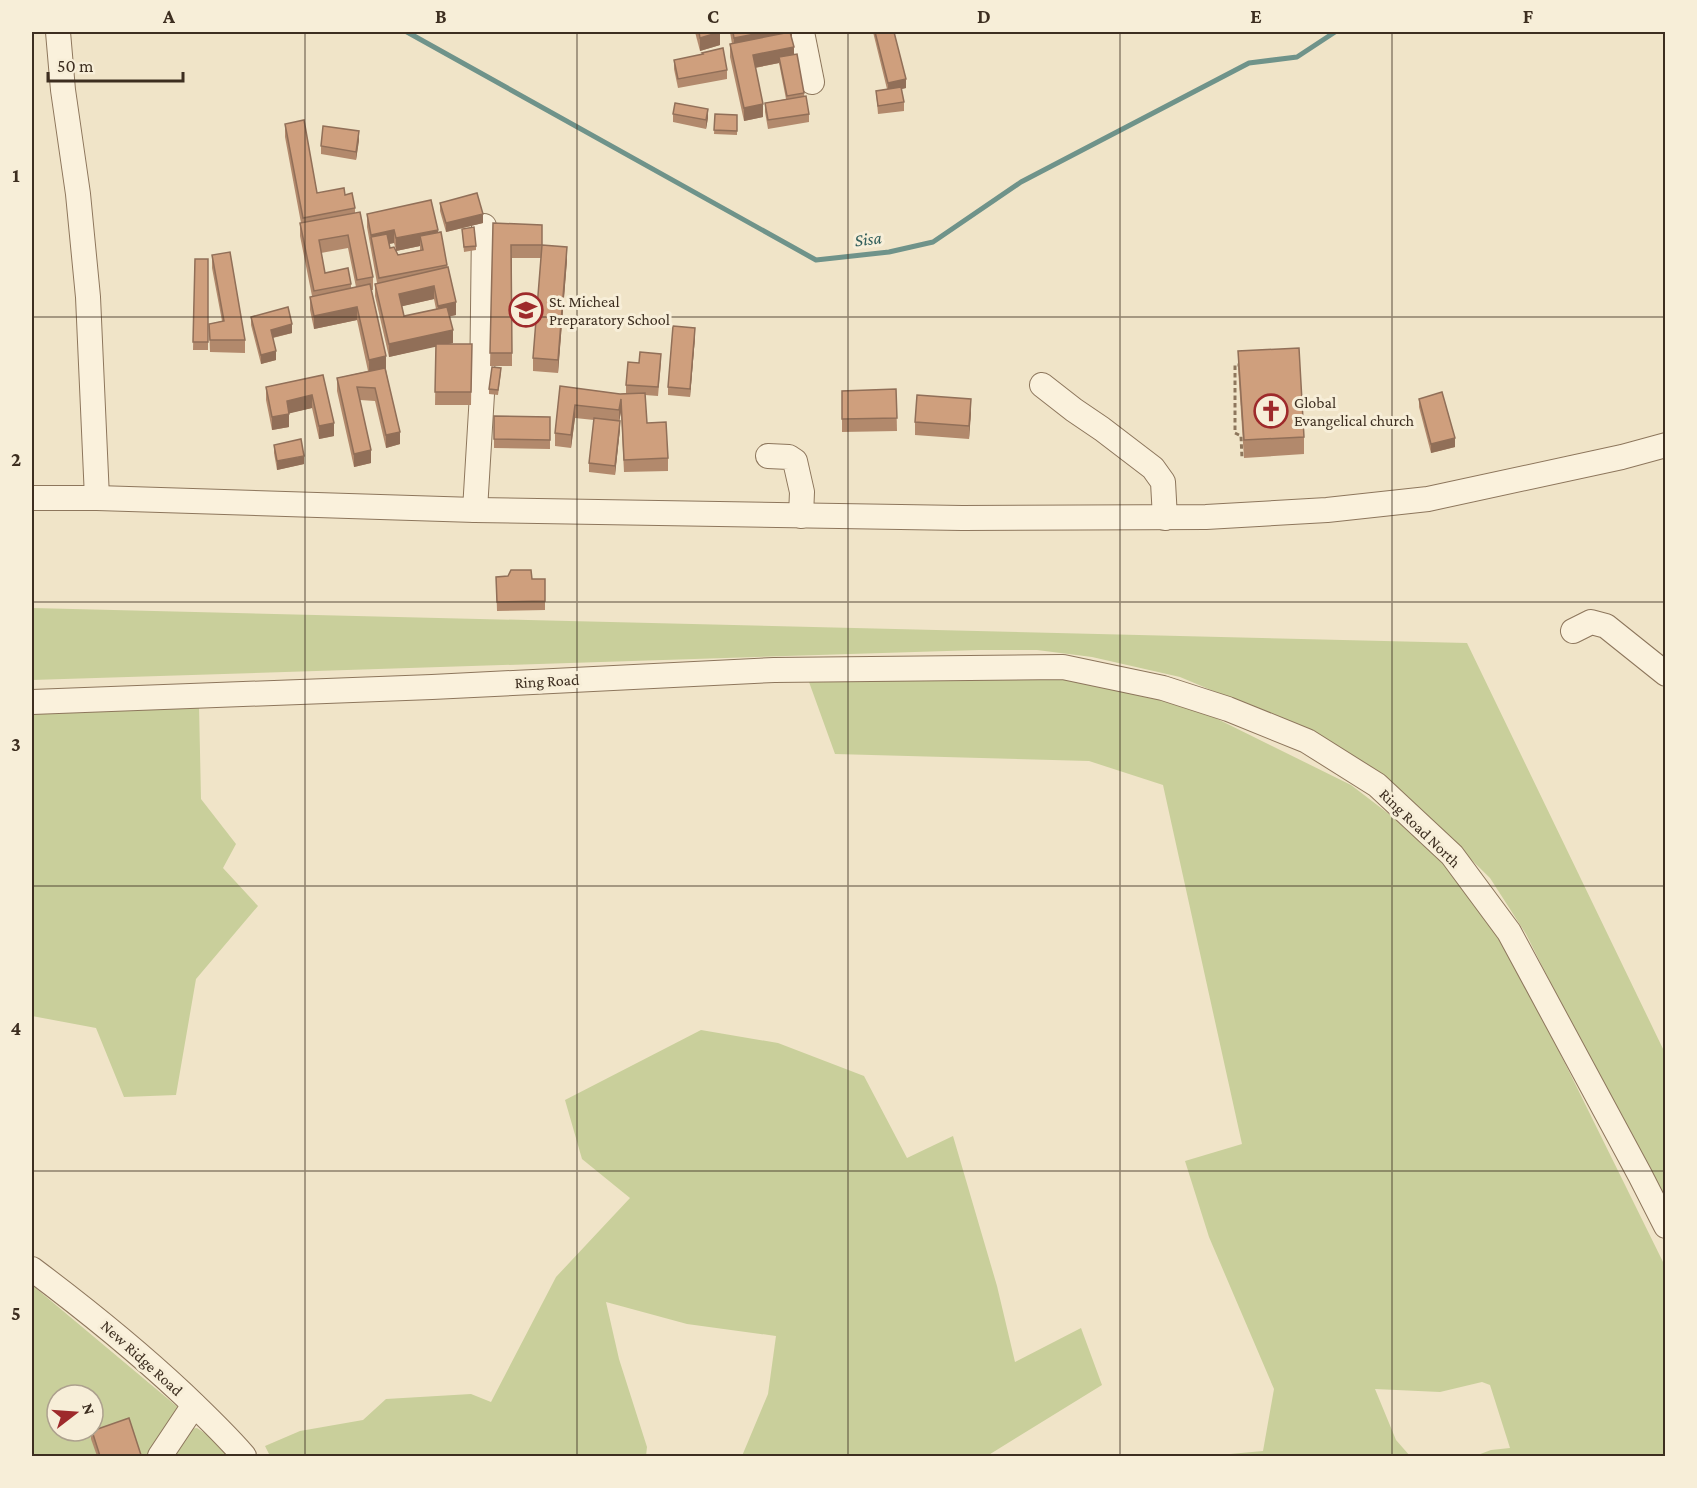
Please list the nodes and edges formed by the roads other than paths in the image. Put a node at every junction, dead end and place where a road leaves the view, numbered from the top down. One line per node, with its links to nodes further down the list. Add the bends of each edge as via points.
1 (58, 32): 9 (street, via 88,297)
2 (802, 32): 3 (street)
3 (812, 82)
4 (484, 226): 10 (street)
5 (1042, 385): 12 (street, via 1153,468 1164,489)
6 (1665, 445): 12 (street, via 1428,499 1327,510)
7 (768, 456): 11 (street, via 795,461 802,492)
8 (32, 498): 9 (street)
9 (97, 498): 10 (street)
10 (476, 510): 11 (street)
11 (801, 516): 12 (street)
12 (1165, 518)
13 (1573, 631): 15 (street, via 1591,622 1606,626)
14 (1063, 667): 16 (street, Ring Road, via 774,670); 17 (street, Ring Road North, via 1163,688 1228,709 1307,741 1377,785 1452,855 1509,932)
15 (1665, 674)
16 (32, 702)
17 (1665, 1226)
18 (32, 1269): 19 (street, New Ridge Road, via 91,1313)
19 (194, 1405): 20 (street); 21 (street, New Ridge Road)
20 (160, 1456)
21 (244, 1456)

